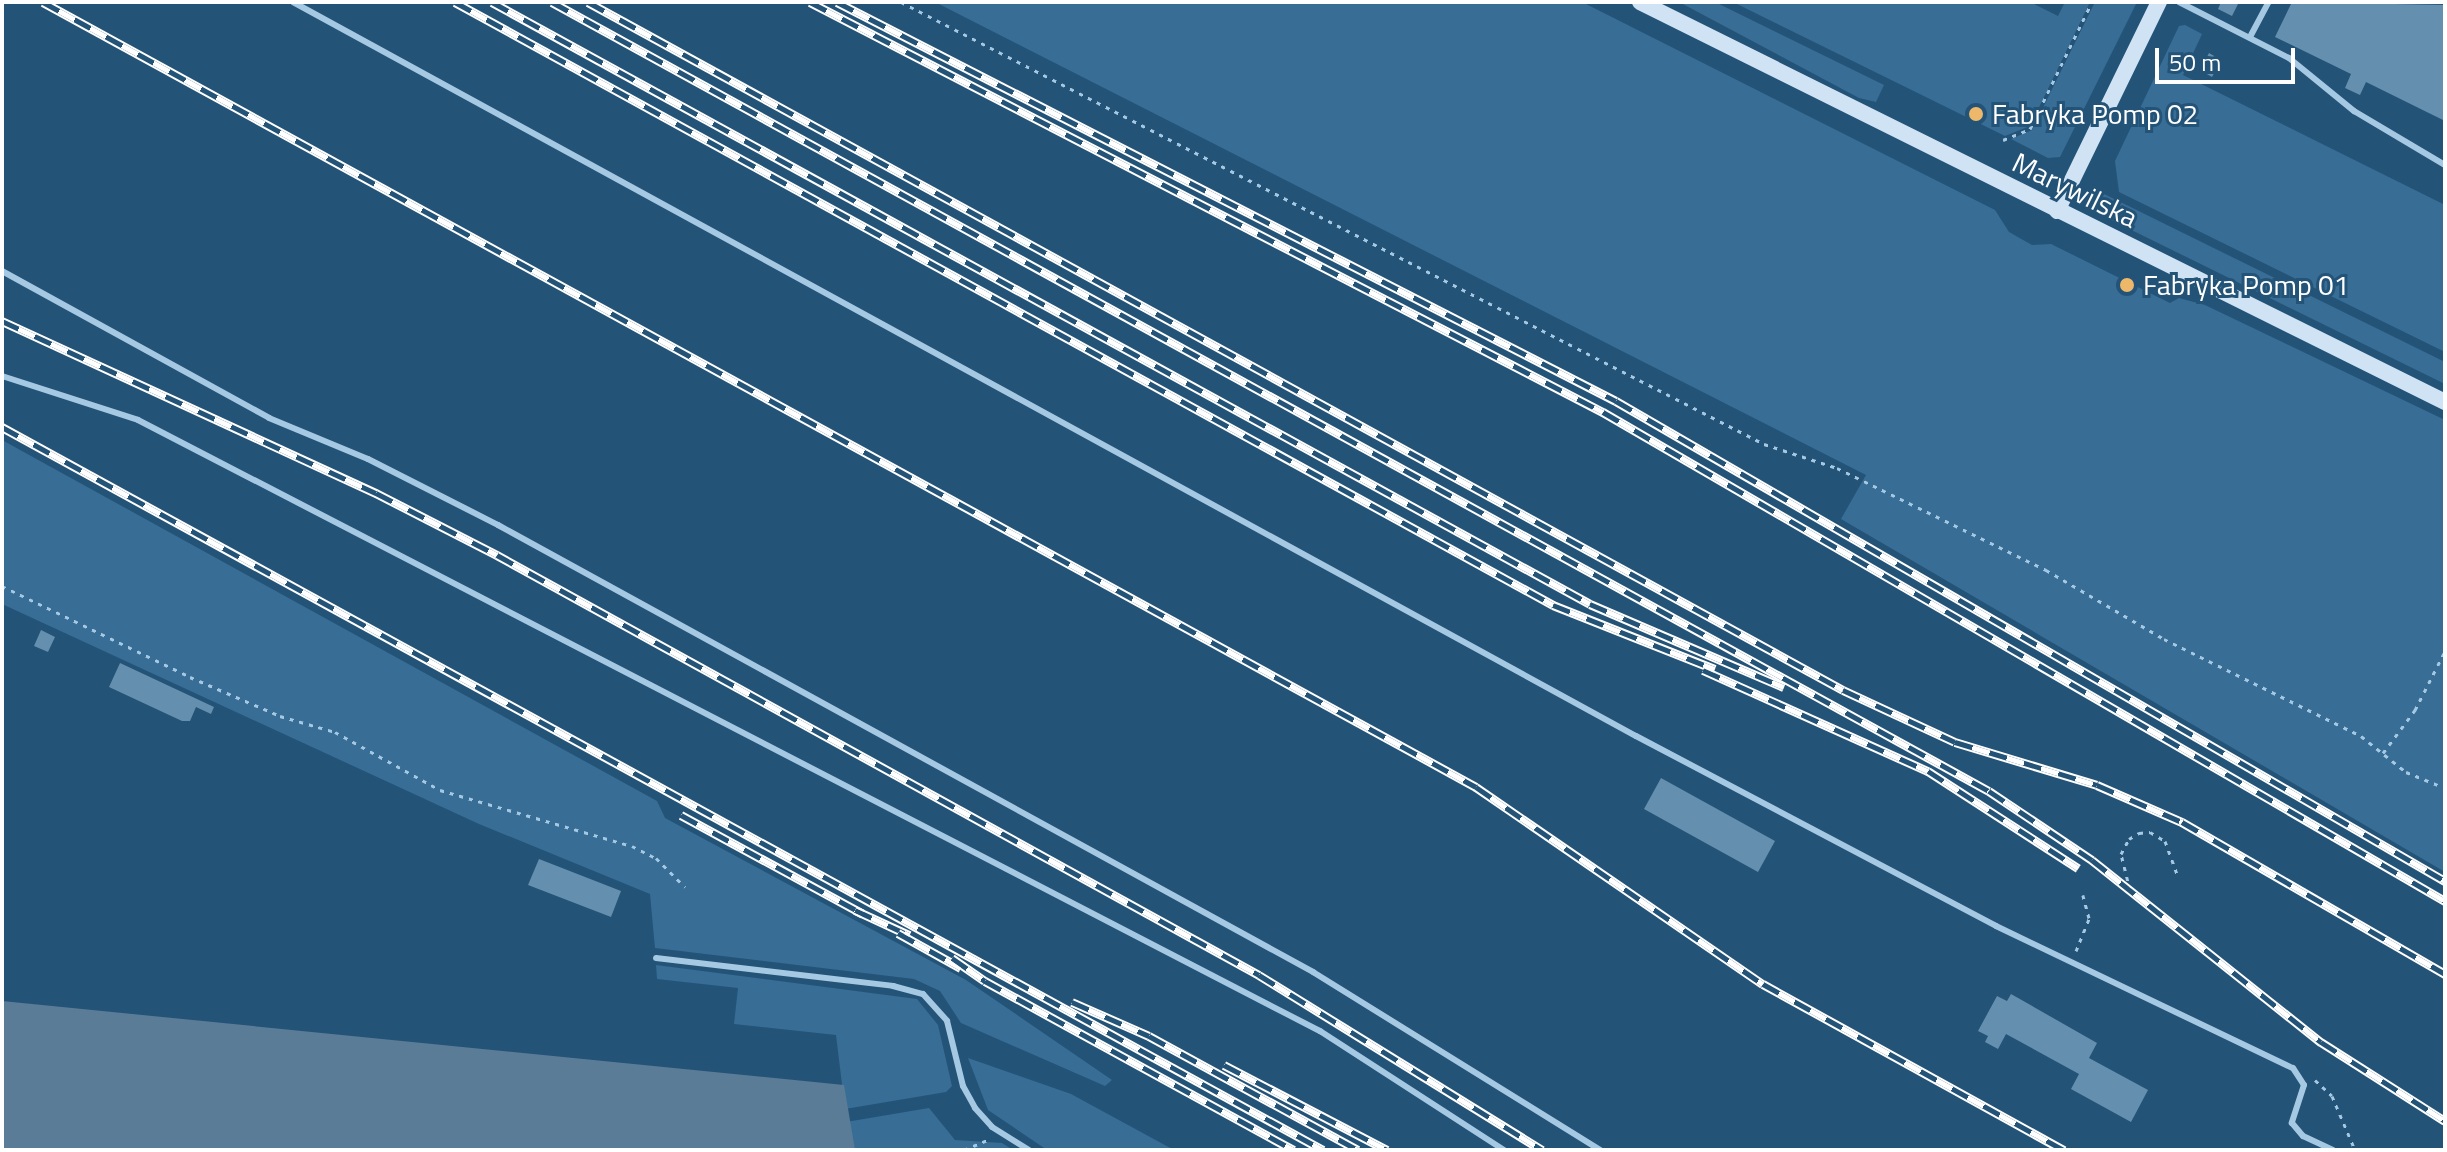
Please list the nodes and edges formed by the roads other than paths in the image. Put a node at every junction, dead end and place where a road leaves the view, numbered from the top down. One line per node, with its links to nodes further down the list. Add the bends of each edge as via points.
1 (293, 2): 16 (lane, via 1636,736 2071,962 2293,1068 2304,1080 2292,1123 2303,1136)
2 (1640, 2): 8 (main road, Marywilska)
3 (2159, 2): 8 (main road)
4 (2179, 2): 6 (lane)
5 (2269, 2): 6 (lane)
6 (2250, 37): 7 (lane, via 2289,58 2354,111)
7 (2445, 165)
8 (2057, 211): 11 (main road, Marywilska)
9 (2, 271): 15 (lane, via 269,418 368,459 498,525 1313,972)
10 (2, 376): 14 (lane, via 152,427 1320,1031)
11 (2445, 402)
12 (656, 958): 13 (lane, via 923,994 947,1021 970,1101 1001,1134)
13 (1029, 1150)
14 (1504, 1150)
15 (1600, 1150)
16 (2333, 1150)

